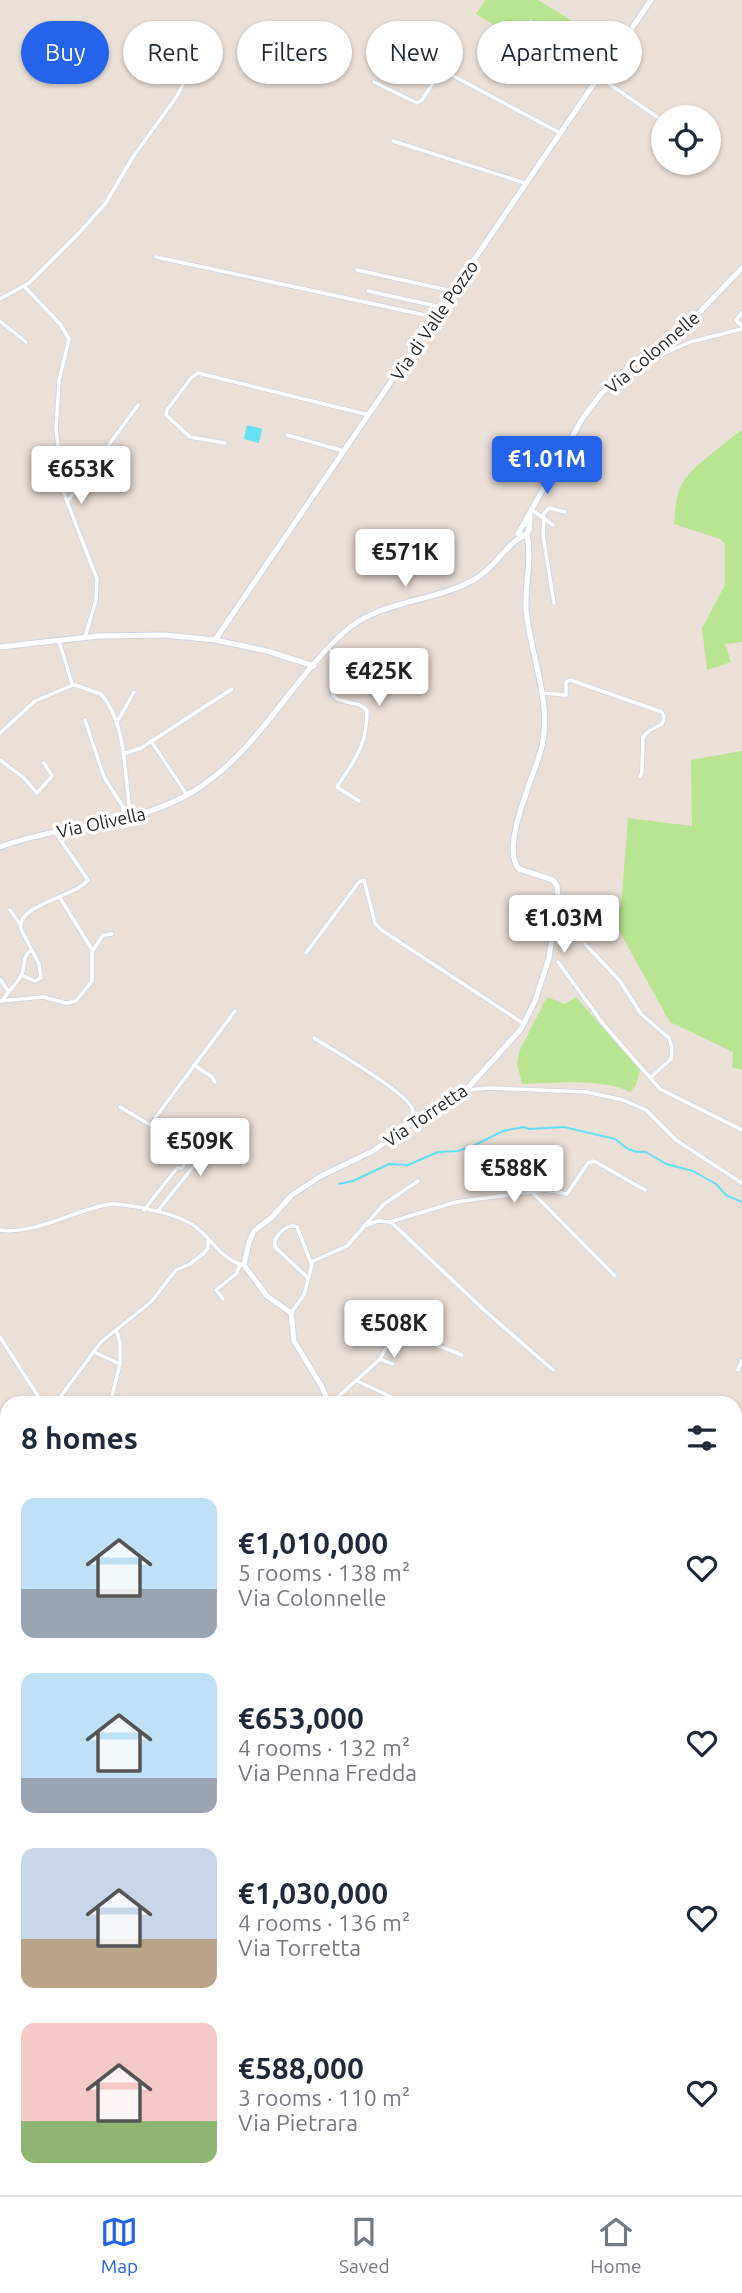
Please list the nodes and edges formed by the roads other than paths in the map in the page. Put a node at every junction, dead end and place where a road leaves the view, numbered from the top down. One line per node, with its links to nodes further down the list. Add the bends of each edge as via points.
1 (651, 0): 2 (street, Via di Valle Pozzo)
2 (637, 21)
3 (463, 81): 10 (street)
4 (183, 84): 16 (street, via 110,197)
5 (378, 84): 6 (street, via 417,103)
6 (432, 84)
7 (594, 84): 10 (street, Via di Valle Pozzo)
8 (609, 84): 9 (street)
9 (651, 113)
10 (560, 133): 12 (street, Via di Valle Pozzo)
11 (393, 141): 12 (street)
12 (527, 183): 18 (street, Via di Valle Pozzo)
13 (156, 257): 22 (street)
14 (742, 268): 26 (street, Via Colonnelle, via 695,317)
15 (356, 270): 18 (street)
16 (24, 286): 19 (street); 32 (street, via 69,339 56,423)
17 (368, 291): 20 (street)
18 (454, 292): 20 (street, Via di Valle Pozzo)
19 (0, 299)
20 (443, 308): 22 (street, Via di Valle Pozzo)
21 (742, 313): 24 (street, via 736,320)
22 (436, 317): 28 (street, Via di Valle Pozzo)
23 (0, 321): 25 (street)
24 (742, 327): 26 (street)
25 (26, 342)
26 (637, 359): 34 (street, Via Colonnelle, via 585,414)
27 (138, 405): 32 (street)
28 (369, 415): 30 (street, via 197,373 166,415 190,437); 31 (street, Via di Valle Pozzo)
29 (287, 435): 31 (street)
30 (225, 443)
31 (344, 451): 41 (street, Via di Valle Pozzo)
32 (66, 503): 39 (street, via 97,579)
33 (565, 512): 35 (street, via 549,508)
34 (531, 513): 35 (street); 37 (street, Via Colonnelle); 37 (street, Via Colonnelle)
35 (543, 517): 36 (street); 38 (street)
36 (553, 525)
37 (523, 534): 43 (street, Via Colonnelle, via 475,580 376,612 348,628); 48 (street, Via Torretta, via 529,551 527,610)
38 (554, 603)
39 (85, 636): 40 (street); 41 (street, via 156,634)
40 (59, 639): 42 (street); 45 (street)
41 (215, 640): 44 (street)
42 (0, 647)
43 (330, 648): 44 (street, Via Colonnelle); 58 (street, via 337,660 334,695 368,710 364,744 337,787)
44 (314, 666): 57 (street, Via Olivella, via 244,750)
45 (73, 685): 50 (street, via 101,694); 51 (street, via 33,703)
46 (232, 689): 52 (street)
47 (134, 692): 50 (street)
48 (541, 693): 56 (street, via 566,695 570,680 662,712 662,723 643,737); 77 (street, Via Torretta, via 542,741 515,825 514,862 520,869 553,880 558,896 550,958)
49 (85, 720): 60 (street, via 104,777 123,807)
50 (116, 724): 53 (street)
51 (0, 733)
52 (151, 741): 53 (street); 57 (street)
53 (123, 754): 59 (street)
54 (0, 760): 55 (street, via 37,793 52,776)
55 (44, 763)
56 (640, 777)
57 (188, 795): 59 (street, Via Olivella)
58 (359, 802)
59 (131, 818): 60 (street, Via Olivella)
60 (123, 820): 61 (street, Via Olivella)
61 (55, 832): 62 (street, Via Olivella); 63 (street, via 88,880)
62 (0, 847)
63 (60, 898): 65 (street, via 29,911); 69 (street)
64 (10, 910): 65 (street)
65 (20, 924): 68 (street)
66 (112, 934): 69 (street, via 103,935)
67 (585, 944): 80 (street, via 620,981 642,1014 670,1039 671,1059)
68 (31, 950): 72 (street, via 24,957); 72 (street, via 41,978 34,981)
69 (93, 951): 75 (street, via 92,981 76,1001 43,997)
70 (306, 953): 77 (street, via 364,880 380,929)
71 (558, 962): 80 (street)
72 (21, 975): 74 (street)
73 (0, 979): 74 (street)
74 (8, 991): 75 (street)
75 (2, 1000)
76 (235, 1011): 79 (street)
77 (524, 1024): 82 (street, Via Torretta)
78 (314, 1038): 85 (street, via 410,1103 413,1111)
79 (194, 1065): 81 (street); 84 (street)
80 (650, 1078): 87 (street, via 667,1094)
81 (215, 1082)
82 (465, 1091): 85 (street, Via Torretta); 89 (street, via 590,1092 630,1102 646,1110 676,1140)
83 (120, 1107): 84 (street)
84 (152, 1126): 92 (street, via 184,1149 188,1158)
85 (406, 1127): 99 (street, Via Torretta, via 373,1151 292,1195 254,1231)
86 (224, 1128): 93 (street)
87 (742, 1130)
88 (418, 1181): 95 (street, via 384,1204)
89 (742, 1183)
90 (645, 1190): 91 (street, via 594,1161 568,1193)
91 (531, 1191): 94 (street, via 449,1203); 100 (street)
92 (144, 1210): 93 (street); 96 (street, via 105,1205 23,1229)
93 (157, 1212): 97 (street, via 191,1224)
94 (390, 1222): 95 (street); 112 (street)
95 (364, 1226): 98 (street, via 347,1246)
96 (0, 1230)
97 (208, 1239): 99 (street); 104 (street, via 206,1252 176,1270 154,1299)
98 (311, 1264): 101 (street); 101 (street, via 297,1227 282,1230 275,1247)
99 (242, 1265): 102 (street, via 216,1291); 103 (street, via 267,1296)
100 (614, 1276)
101 (308, 1278): 103 (street, via 304,1295)
102 (223, 1299)
103 (291, 1313): 118 (street, via 293,1339)
104 (117, 1331): 106 (street); 110 (street)
105 (0, 1337): 115 (street)
106 (94, 1352): 110 (street); 116 (street)
107 (462, 1356): 108 (street, via 396,1329)
108 (380, 1359): 111 (street); 114 (street)
109 (742, 1361): 113 (street)
110 (120, 1364): 117 (street)
111 (393, 1364)
112 (553, 1370)
113 (738, 1370)
114 (357, 1381): 119 (street); 120 (street)
115 (38, 1396)
116 (62, 1396)
117 (112, 1396)
118 (325, 1396)
119 (339, 1396)
120 (390, 1396)

